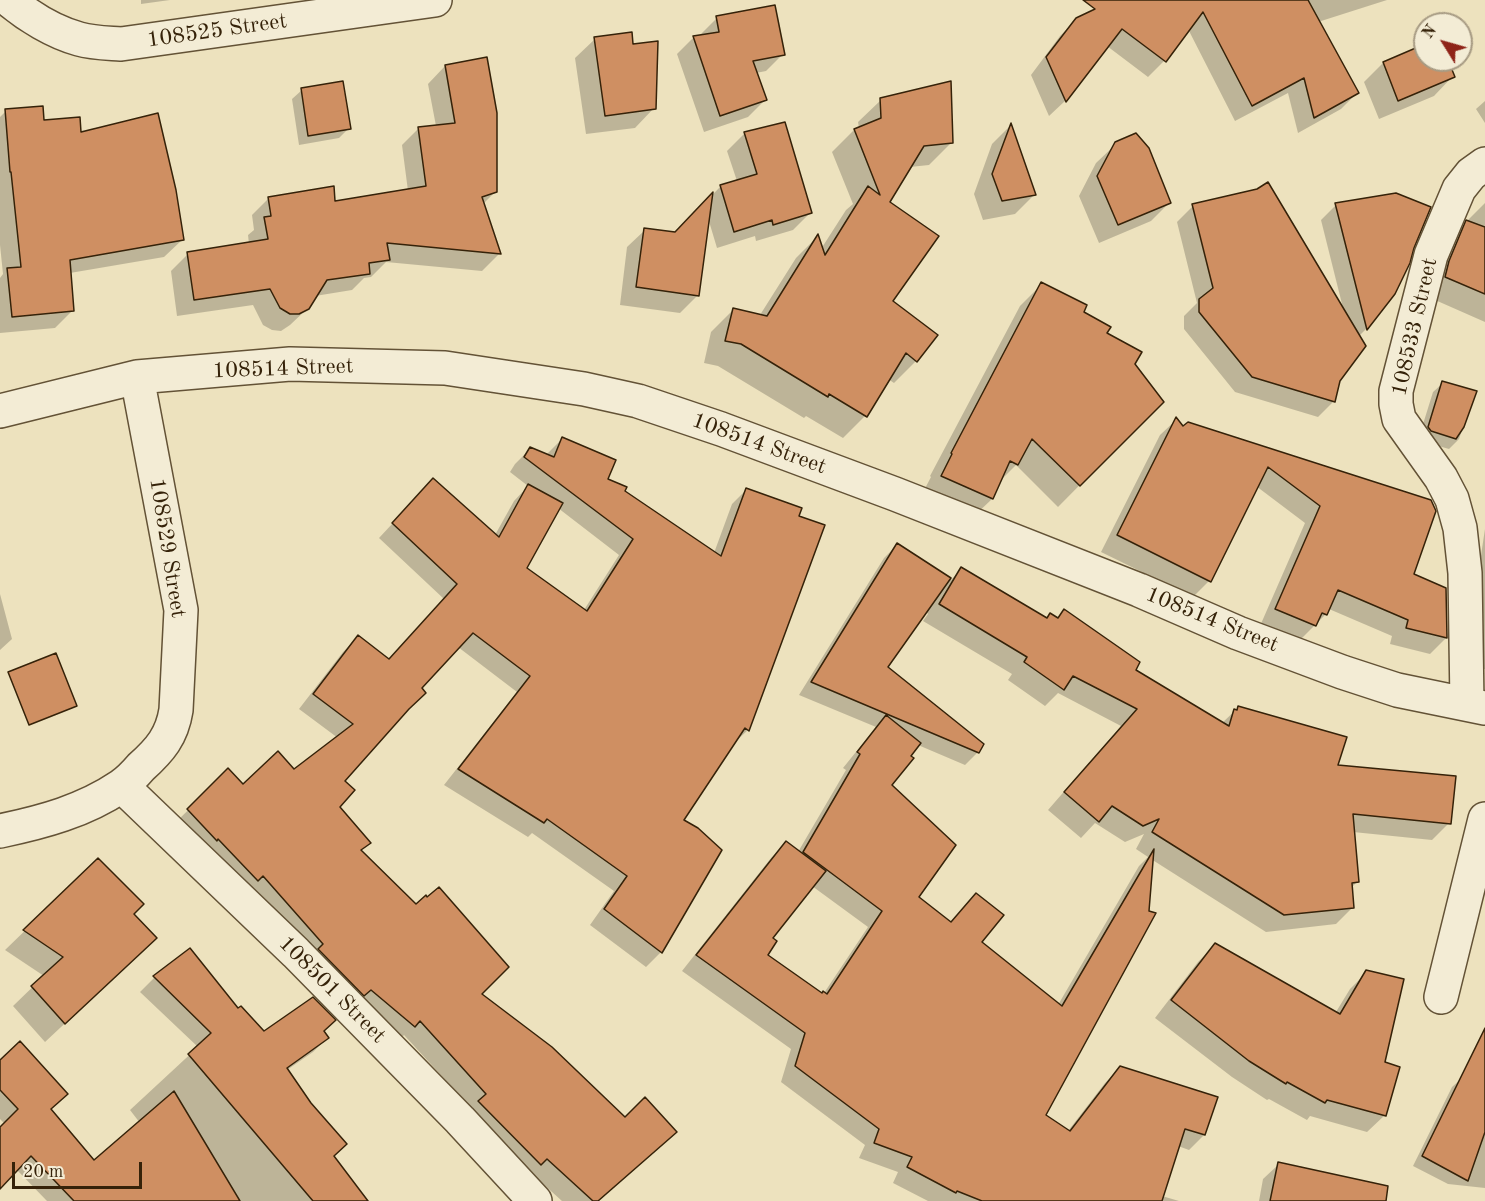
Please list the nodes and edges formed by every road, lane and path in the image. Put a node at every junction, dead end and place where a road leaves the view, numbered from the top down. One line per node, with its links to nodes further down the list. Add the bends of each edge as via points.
1 (9, 0): 2 (street, 108525 Street, via 39,21 78,39 121,44)
2 (435, 0)
3 (1485, 164): 6 (street, 108533 Street, via 1459,189 1431,255 1396,391 1399,419 1441,478 1460,528)
4 (137, 377): 5 (street, 108514 Street); 6 (street, 108514 Street, via 290,364 445,368 638,401 895,494 1342,672 1397,690); 7 (street, 108529 Street, via 181,610 173,726 157,753)
5 (0, 411)
6 (1476, 706)
7 (122, 786): 9 (street, 108529 Street, via 56,818); 11 (street, 108501 Street, via 296,953)
8 (1485, 819): 10 (street)
9 (0, 831)
10 (1441, 997)
11 (534, 1201)

